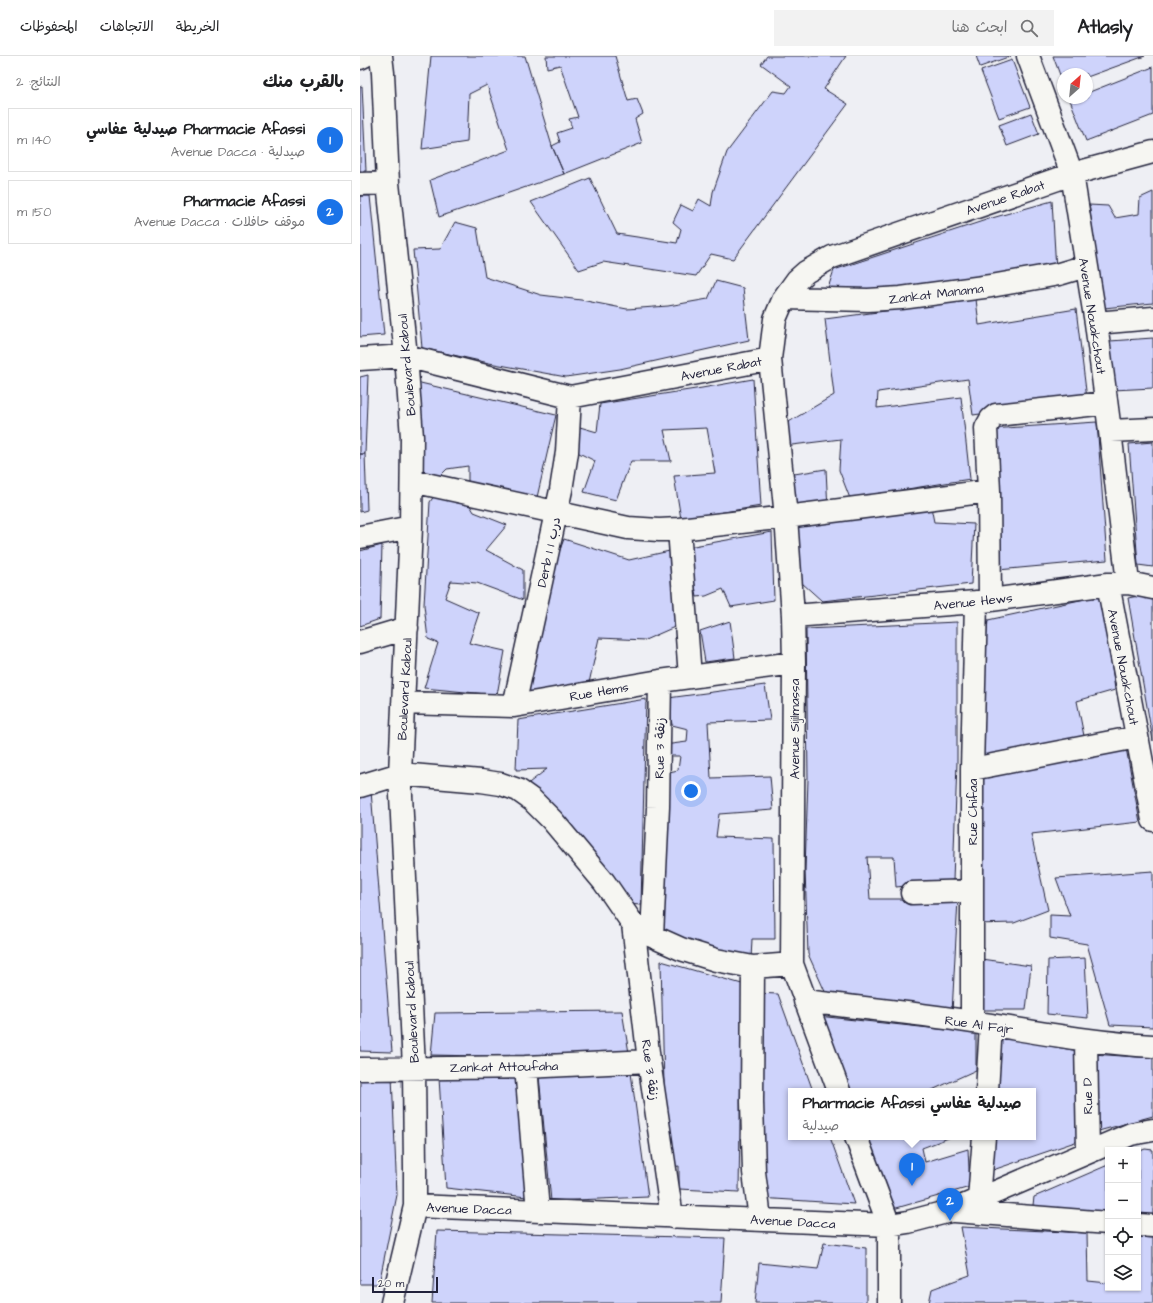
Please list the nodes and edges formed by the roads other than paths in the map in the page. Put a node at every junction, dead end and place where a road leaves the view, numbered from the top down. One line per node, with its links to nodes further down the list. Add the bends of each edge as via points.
1 (364, 56): 3 (street)
2 (1028, 56): 6 (street, Avenue Nouakchout)
3 (360, 58)
4 (384, 62): 7 (street, Boulevard Kaboul)
5 (1153, 152): 6 (street, Avenue Rabat)
6 (1072, 174): 9 (street, Avenue Nouakchout); 10 (street, Avenue Rabat, via 832,257 806,272)
7 (388, 182): 8 (street); 13 (street, Boulevard Kaboul)
8 (360, 184)
9 (1086, 266): 10 (street, Zankat Manama, via 1059,274 992,286 901,298); 12 (street, Avenue Nouakchout)
10 (784, 298): 15 (street, Avenue Rabat, via 775,318)
11 (1153, 318): 12 (street)
12 (1096, 323): 17 (street, Avenue Nouakchout)
13 (406, 356): 14 (street, Avenue Rabat); 16 (street, Avenue Rabat); 20 (street, Boulevard Kaboul, via 412,437)
14 (360, 359)
15 (770, 359): 16 (street, Avenue Rabat); 23 (street, Avenue Sijilmassa)
16 (570, 397): 22 (street, Derb 1 درب 1, via 565,470)
17 (1106, 403): 19 (street, Avenue Nouakchout); 21 (street, Rue Chifaa, via 996,415 986,428)
18 (1153, 428): 19 (street)
19 (1110, 431): 27 (street, Avenue Nouakchout)
20 (412, 481): 22 (street); 24 (street, Boulevard Kaboul)
21 (989, 491): 23 (street); 29 (street, Rue Chifaa)
22 (556, 512): 25 (street, via 628,528); 37 (street, Derb 1 درب 1)
23 (786, 517): 25 (street); 30 (street, Avenue Sijilmassa)
24 (411, 527): 26 (street); 31 (street, Boulevard Kaboul)
25 (679, 529): 34 (street)
26 (360, 536)
27 (1118, 583): 28 (street, Avenue Hews); 29 (street, Avenue Hews); 38 (street, Avenue Nouakchout)
28 (1153, 588)
29 (983, 600): 30 (street, Avenue Hews); 39 (street, Rue Chifaa)
30 (793, 616): 33 (street, Avenue Sijilmassa)
31 (407, 628): 32 (street); 36 (street, Boulevard Kaboul)
32 (360, 642)
33 (794, 663): 34 (street, Rue Hems); 47 (street, Avenue Sijilmassa)
34 (690, 677): 35 (street, Rue Hems)
35 (660, 681): 37 (street, Rue Hems); 46 (street, Rue 3 زنقة)
36 (403, 703): 37 (street, Rue Hems); 40 (street, Boulevard Kaboul)
37 (514, 706)
38 (1137, 737): 39 (street); 42 (street, Avenue Nouakchout)
39 (972, 769): 43 (street, Rue Chifaa)
40 (400, 774): 41 (street); 45 (street, via 481,781 518,790 552,820 604,882); 55 (street, Boulevard Kaboul)
41 (360, 786)
42 (1153, 820)
43 (971, 891): 44 (street); 50 (street, Rue Chifaa)
44 (912, 892)
45 (633, 924): 46 (street); 53 (street, Rue 3 زنقة)
46 (652, 936): 48 (street, via 716,960)
47 (792, 964): 48 (street); 49 (street, Avenue Sijilmassa)
48 (753, 967): 68 (street, via 752,1102 754,1172)
49 (805, 1001): 50 (street, Rue Al Fajr); 57 (street, Avenue Sijilmassa)
50 (981, 1023): 51 (street, Rue Al Fajr); 58 (street, Rue Chifaa)
51 (1086, 1040): 52 (street, Rue Al Fajr); 62 (street, Rue D)
52 (1153, 1046)
53 (649, 1061): 54 (street, Zankat Attoufaha); 67 (street, Rue 3 زنقة)
54 (526, 1067): 55 (street, Zankat Attoufaha); 66 (street)
55 (414, 1068): 56 (street, Zankat Attoufaha); 64 (street, Boulevard Kaboul)
56 (360, 1069)
57 (838, 1088)
58 (987, 1088)
59 (1153, 1130): 62 (street, Avenue Dacca, via 1131,1134)
60 (857, 1140): 70 (street)
61 (984, 1140): 63 (street)
62 (1088, 1152): 63 (street, Avenue Dacca)
63 (979, 1199): 65 (street, Avenue Dacca)
64 (415, 1206): 66 (street, Avenue Dacca); 73 (street, Boulevard Kaboul)
65 (954, 1210): 69 (street); 70 (street, Avenue Dacca)
66 (538, 1211): 67 (street, Avenue Dacca)
67 (672, 1217): 68 (street, Avenue Dacca)
68 (760, 1219): 70 (street, Avenue Dacca)
69 (1105, 1223)
70 (889, 1225): 74 (street)
71 (1141, 1225): 72 (street)
72 (1153, 1226)
73 (392, 1303)
74 (889, 1303)

